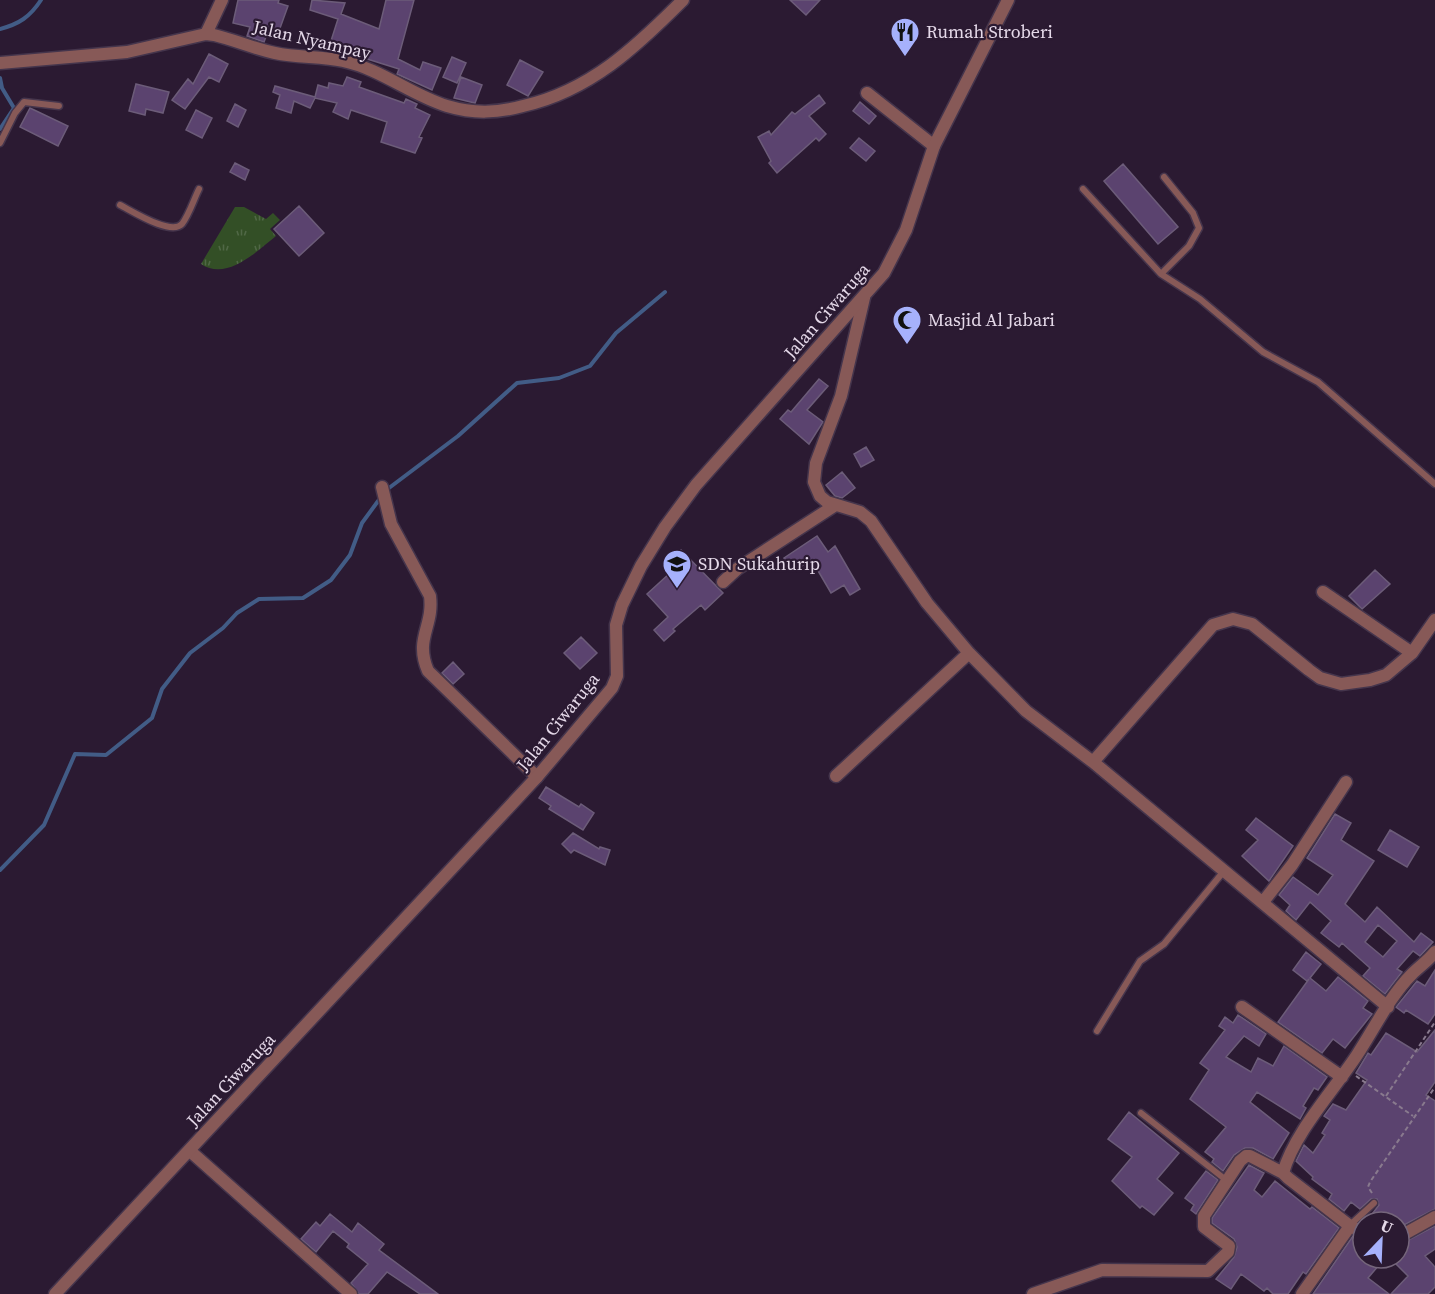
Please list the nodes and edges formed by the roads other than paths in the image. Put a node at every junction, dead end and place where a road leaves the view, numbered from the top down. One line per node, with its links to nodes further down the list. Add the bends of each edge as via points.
1 (222, 0): 4 (street)
2 (683, 0): 4 (street, Jalan Nyampay, via 625,55 578,88 550,100 496,113 445,105 343,61 274,53)
3 (1008, 0): 9 (street, Jalan Ciwaruga)
4 (206, 34): 5 (street, Jalan Nyampay, via 127,52)
5 (0, 63)
6 (867, 93): 9 (street)
7 (59, 106): 8 (lane, via 24,102)
8 (0, 142)
9 (934, 146): 15 (street, Jalan Ciwaruga, via 906,230 884,273)
10 (1164, 177): 14 (lane, via 1193,213 1199,228 1190,246)
11 (199, 189): 13 (lane, via 182,224 175,228 166,228)
12 (1083, 189): 14 (lane)
13 (120, 205)
14 (1161, 274): 16 (lane, via 1200,299 1263,352 1318,382)
15 (864, 298): 18 (street, via 842,396 816,463 814,482 820,496); 26 (street, Jalan Ciwaruga, via 696,485 665,527 622,605 616,625 617,676 612,688)
16 (1435, 484)
17 (382, 487): 26 (street, via 391,524 430,596 432,609 421,645 428,671)
18 (834, 506): 19 (street, via 743,564); 22 (street, via 860,512 871,521 927,603)
19 (723, 582)
20 (1323, 592): 23 (street)
21 (1435, 620): 23 (street)
22 (969, 653): 24 (street, via 1026,711); 25 (street)
23 (1412, 653): 24 (street, via 1386,675 1341,684 1320,678 1252,624 1233,620 1213,625)
24 (1093, 762): 28 (street)
25 (836, 776)
26 (537, 777): 36 (street, Jalan Ciwaruga)
27 (1346, 782): 29 (street)
28 (1224, 870): 29 (street); 33 (lane, via 1164,944 1140,961)
29 (1263, 902): 32 (street)
30 (1435, 952): 32 (street, via 1411,975)
31 (1242, 1007): 34 (street)
32 (1388, 1007): 34 (street)
33 (1097, 1031)
34 (1344, 1073): 37 (street, via 1301,1136)
35 (1141, 1113): 38 (lane)
36 (190, 1151): 43 (street, Jalan Ciwaruga); 44 (street)
37 (1283, 1173): 38 (street, via 1246,1155); 41 (street)
38 (1226, 1180): 45 (street, via 1204,1216 1203,1225 1227,1243 1228,1252 1208,1271 1102,1270)
39 (1374, 1203): 41 (lane)
40 (1435, 1217): 42 (street)
41 (1350, 1226): 46 (street)
42 (1411, 1230)
43 (55, 1294)
44 (351, 1294)
45 (1033, 1294)
46 (1302, 1294)

